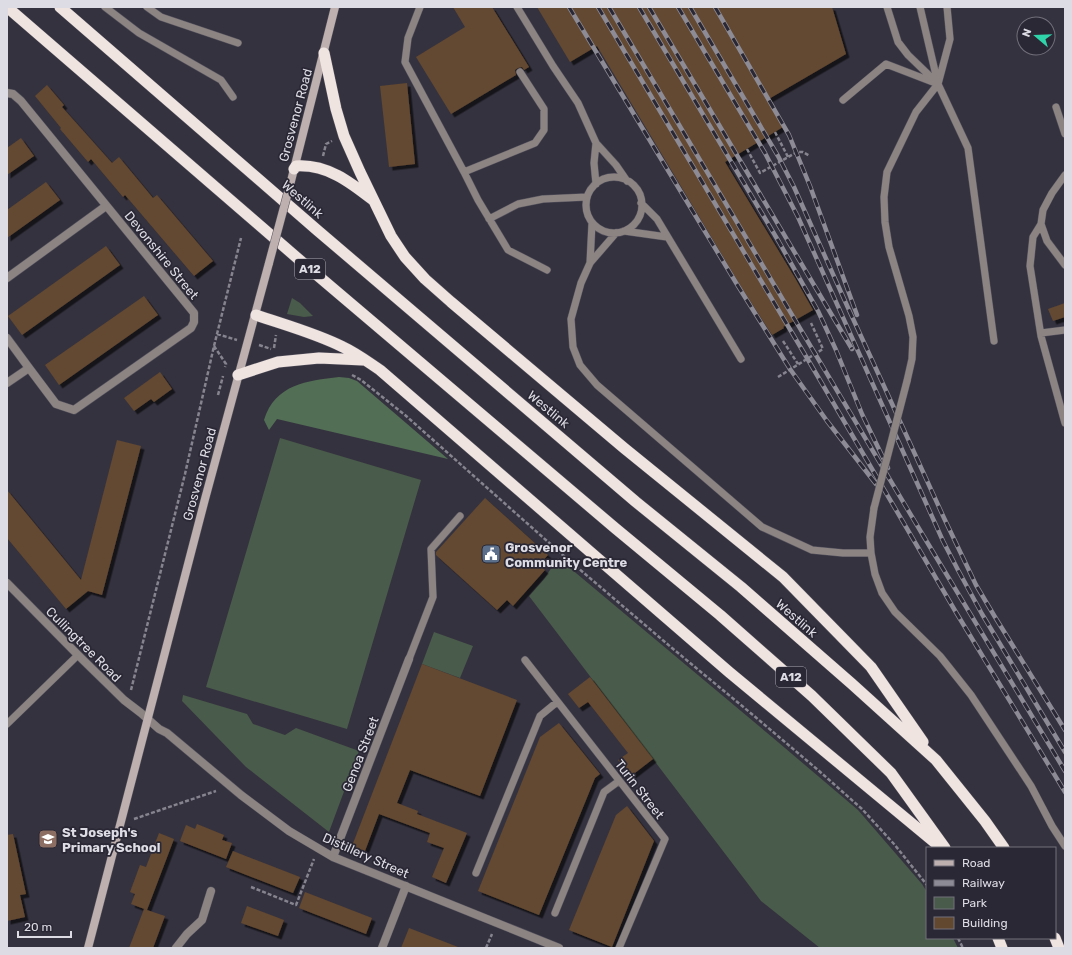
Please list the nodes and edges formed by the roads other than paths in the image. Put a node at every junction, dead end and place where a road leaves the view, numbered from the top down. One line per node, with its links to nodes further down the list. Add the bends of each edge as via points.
1 (7, 7): 64 (highway, A12, via 310,269 720,615 812,696 891,773)
2 (60, 7): 60 (highway, Westlink / A12, via 434,330 636,502 747,592)
3 (105, 7): 16 (lane, via 139,33 221,80)
4 (147, 7): 11 (lane, via 161,17)
5 (335, 7): 12 (main road, Grosvenor Road)
6 (420, 7): 22 (lane, via 408,38 406,62)
7 (517, 7): 20 (lane, via 578,103)
8 (888, 7): 14 (lane, via 898,42)
9 (920, 7): 14 (lane)
10 (948, 7): 14 (lane, via 950,39)
11 (238, 43)
12 (324, 53): 21 (main road, Grosvenor Road); 27 (highway, via 344,136)
13 (520, 72): 22 (lane, via 544,109 544,130 535,143)
14 (938, 84): 17 (lane, via 886,64); 44 (lane, via 968,148); 52 (lane, bridge, via 916,112 887,172 884,222 913,337 907,381 874,508 870,537)
15 (7, 93): 29 (street, Devonshire Street, via 13,94 21,101)
16 (233, 97)
17 (842, 100)
18 (1056, 107): 19 (lane)
19 (1065, 134)
20 (596, 143): 24 (lane); 25 (lane)
21 (294, 169): 27 (highway, via 296,166 304,165 321,168 342,177); 40 (main road, Grosvenor Road, bridge)
22 (464, 172): 30 (lane)
23 (1065, 175): 32 (lane, via 1052,193)
24 (627, 180): 25 (lane, via 611,177); 28 (lane, via 639,193)
25 (596, 184): 26 (lane)
26 (587, 197): 30 (lane, via 544,199 518,204); 31 (lane, via 586,210)
27 (375, 202): 60 (highway, via 391,236 405,257 425,279 624,448 783,577 870,667)
28 (641, 203): 33 (lane, via 638,219); 35 (lane, via 657,219)
29 (106, 206): 39 (street); 47 (street, Devonshire Street, via 194,313 194,322 191,328 74,410 56,404)
30 (489, 219): 38 (lane, via 508,250)
31 (592, 223): 34 (lane, via 598,229); 36 (lane)
32 (1041, 224): 37 (lane, via 1047,241); 42 (lane, via 1033,237 1030,266)
33 (624, 231): 34 (lane); 35 (lane)
34 (616, 233): 36 (lane)
35 (667, 237): 45 (lane)
36 (590, 263): 52 (lane, via 581,283 571,319 573,347 580,366 596,385 762,526 812,550)
37 (1065, 264)
38 (547, 270)
39 (7, 278)
40 (256, 315): 46 (highway, via 320,337); 48 (main road, Grosvenor Road)
41 (1065, 330): 42 (lane)
42 (1041, 333): 50 (lane)
43 (7, 338): 47 (street)
44 (994, 341)
45 (741, 359)
46 (366, 360): 48 (highway, via 318,358 278,362); 63 (highway, via 729,672)
47 (28, 368): 49 (street)
48 (238, 376): 58 (main road, Grosvenor Road)
49 (7, 383)
50 (1065, 423)
51 (460, 516): 55 (lane, via 431,549 433,597)
52 (871, 553): 62 (lane, via 882,593 895,612 940,656 971,695 1031,786)
53 (7, 583): 54 (street, Cullingtree Road)
54 (78, 655): 58 (street, Cullingtree Road, via 127,704); 59 (lane)
55 (409, 659): 66 (street, Genoa Street)
56 (525, 660): 57 (lane, Turin Street)
57 (557, 702): 61 (lane, Turin Street); 67 (lane, via 540,716)
58 (147, 718): 66 (street, Distillery Street, via 289,831); 71 (main road, Grosvenor Road)
59 (7, 724)
60 (936, 760): 65 (highway, Westlink / A12, via 985,820)
61 (619, 781): 70 (lane, via 604,792); 75 (lane, Turin Street, via 665,839)
62 (1065, 846)
63 (940, 847)
64 (945, 847)
65 (1003, 847)
66 (333, 857): 68 (street, Distillery Street)
67 (476, 873)
68 (406, 886): 73 (street); 74 (street, Distillery Street)
69 (211, 891): 72 (street, via 202,920)
70 (555, 912)
71 (88, 948)
72 (176, 948)
73 (382, 948)
74 (559, 948)
75 (619, 948)

